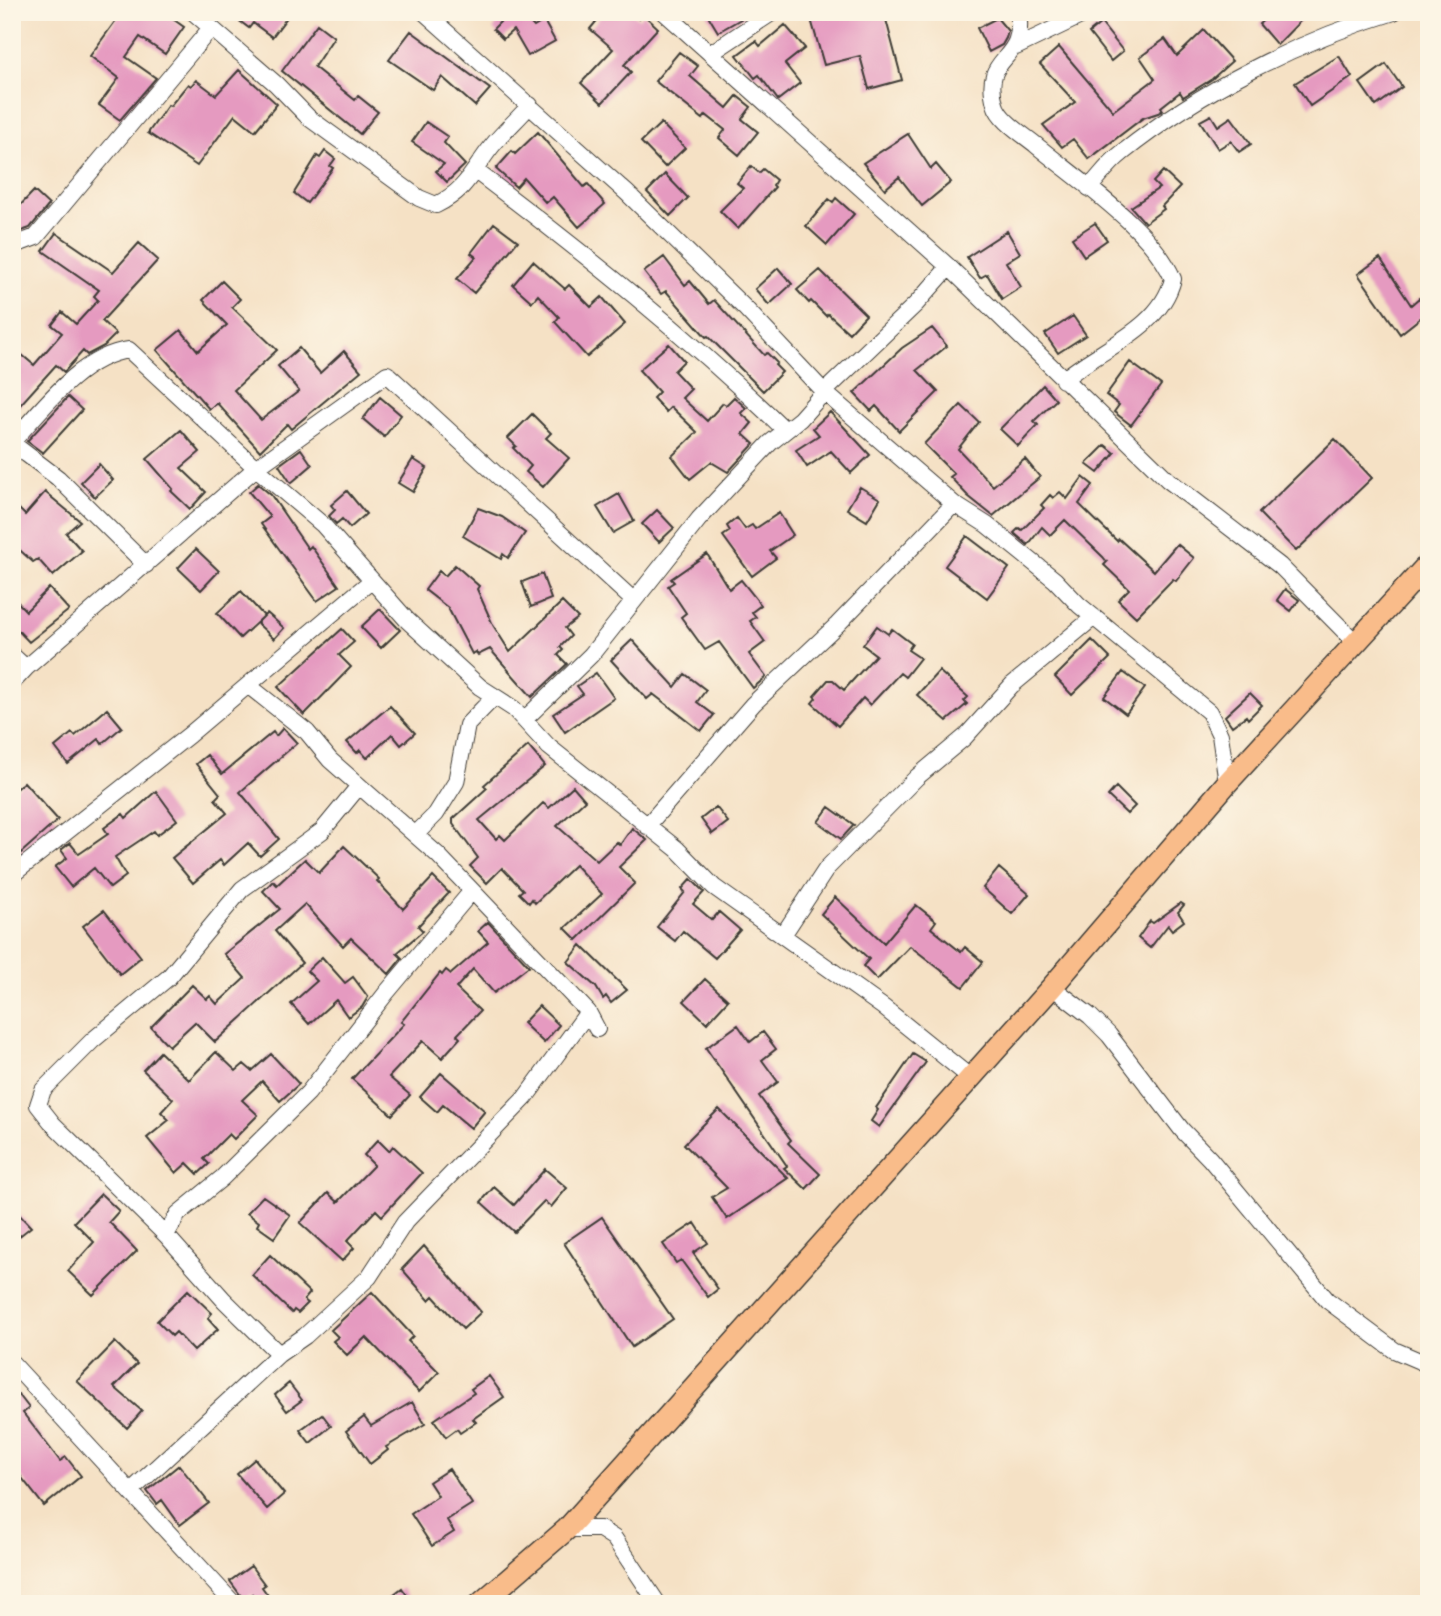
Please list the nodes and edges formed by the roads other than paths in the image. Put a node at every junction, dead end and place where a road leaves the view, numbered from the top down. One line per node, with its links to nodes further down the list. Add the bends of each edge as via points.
1 (193, 12): 8 (street)
2 (424, 12): 11 (street)
3 (664, 12): 10 (street)
4 (773, 12): 10 (street)
5 (1018, 12): 9 (street, via 1021,29)
6 (1088, 12): 9 (street)
7 (1394, 12): 13 (street, via 1291,48 1243,75 1120,154)
8 (211, 28): 12 (street, via 309,118 419,198 436,205 454,196); 14 (street, via 36,237)
9 (1016, 47): 13 (street, via 996,66 991,85 996,108)
10 (711, 53): 15 (street)
11 (530, 105): 12 (street, via 492,146); 17 (street, via 746,308)
12 (477, 172): 18 (street, via 619,280)
13 (1089, 188): 16 (street, via 1154,244 1173,279 1158,309 1136,330)
14 (12, 246)
15 (949, 267): 16 (street); 17 (street)
16 (1063, 380): 27 (street, via 1168,480 1280,566)
17 (824, 392): 18 (street); 21 (street)
18 (785, 429): 25 (street, via 699,519)
19 (12, 442): 20 (street, via 82,372 114,352 129,350); 23 (street, via 58,478)
20 (256, 468): 23 (street); 24 (street, via 323,525); 25 (street, via 387,374)
21 (954, 505): 26 (street, via 987,525); 36 (street, via 753,704)
22 (1429, 563): 27 (main road)
23 (146, 565): 29 (street)
24 (371, 581): 31 (street); 32 (street, via 407,620)
25 (634, 601): 33 (street, via 591,655)
26 (1094, 617): 34 (street, via 1209,712 1220,735); 40 (street, via 1012,685 965,737 917,777 827,868)
27 (1355, 642): 34 (main road)
28 (12, 655): 29 (street)
29 (26, 668): 30 (street)
30 (12, 683)
31 (248, 686): 35 (street, via 307,732); 38 (street)
32 (494, 697): 33 (street); 37 (street, via 467,725 456,782 436,814)
33 (524, 720): 36 (street, via 549,747)
34 (1227, 783): 41 (main road)
35 (359, 786): 37 (street); 45 (street, via 322,831 242,889 169,977 93,1040 43,1090 38,1105 53,1124)
36 (647, 826): 40 (street, via 714,887)
37 (416, 834): 39 (street)
38 (12, 875)
39 (471, 892): 42 (street); 45 (street, via 308,1093 222,1178 178,1214)
40 (783, 935): 44 (street)
41 (1052, 987): 44 (main road); 48 (street, via 1109,1035 1182,1130 1327,1300 1394,1350)
42 (588, 1012): 43 (street); 46 (street, via 525,1098 405,1222 369,1277)
43 (597, 1029)
44 (971, 1078): 50 (main road)
45 (166, 1235): 46 (street)
46 (279, 1354): 49 (street)
47 (12, 1363): 49 (street)
48 (1429, 1365)
49 (132, 1490): 51 (street)
50 (567, 1529): 52 (main road); 53 (street, via 600,1529 614,1538)
51 (234, 1604)
52 (480, 1604)
53 (658, 1604)

